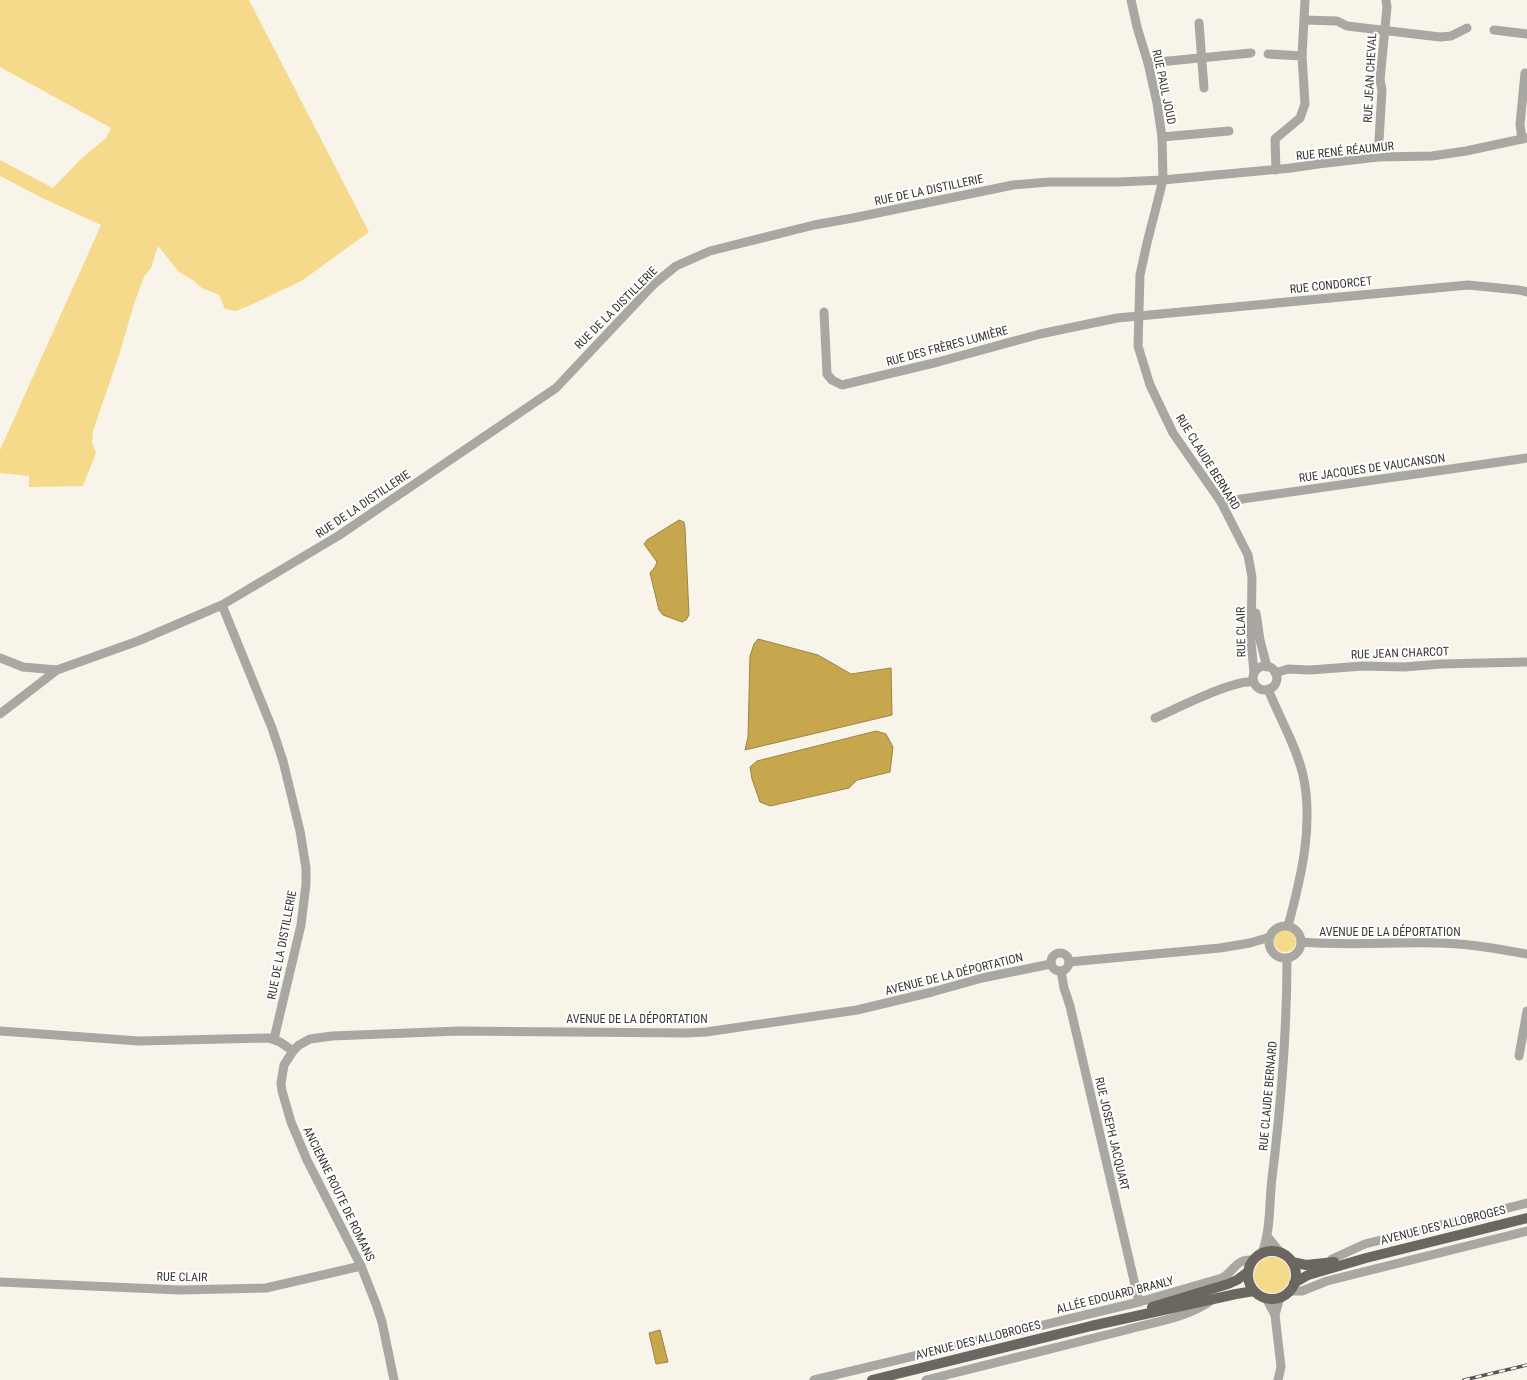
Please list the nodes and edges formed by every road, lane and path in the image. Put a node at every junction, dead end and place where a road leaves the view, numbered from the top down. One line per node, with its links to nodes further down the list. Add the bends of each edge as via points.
1 (1132, 0): 14 (street, RUE PAUL JOUD)
2 (1305, 0): 4 (street)
3 (1386, 0): 7 (street, RUE JEAN CHEVAL)
4 (1304, 20): 7 (street, via 1337,21 1347,26); 12 (street)
5 (1198, 22): 13 (street)
6 (1467, 28): 7 (street, via 1452,36 1440,37)
7 (1385, 30): 20 (street, RUE JEAN CHEVAL, via 1380,80 1382,90)
8 (1494, 30): 9 (street)
9 (1527, 34)
10 (1251, 53): 13 (street)
11 (1268, 54): 12 (street)
12 (1302, 56): 21 (street, via 1306,104 1300,118 1275,139)
13 (1201, 58): 14 (street); 16 (street)
14 (1148, 63): 18 (street, RUE PAUL JOUD, via 1158,103)
15 (1525, 73): 19 (street, via 1520,125)
16 (1204, 88)
17 (1229, 131): 18 (street)
18 (1162, 137): 22 (street, RUE PAUL JOUD)
19 (1525, 138): 20 (street, RUE RENÉ RÉAUMUR, via 1466,152 1432,156)
20 (1378, 157): 21 (street, RUE RENÉ RÉAUMUR)
21 (1276, 170): 22 (street, RUE RENÉ RÉAUMUR)
22 (1163, 180): 25 (street, RUE CLAUDE BERNARD, via 1140,275); 29 (street, RUE DE LA DISTILLERIE, via 1013,184 814,225 710,251 692,258 676,266 654,284 556,388 338,536)
23 (1527, 292): 25 (street, RUE CONDORCET, via 1468,285)
24 (824, 312): 25 (street, RUE DES FRÈRES LUMIÈRE, via 827,374 842,385 1040,334)
25 (1138, 316): 27 (street, RUE CLAUDE BERNARD, via 1138,346 1150,385 1173,433)
26 (1527, 458): 27 (street, RUE JACQUES DE VAUCANSON)
27 (1221, 502): 28 (street, RUE CLAUDE BERNARD, via 1248,555)
28 (1253, 594): 32 (street, RUE CLAIR); 34 (street, RUE CLAIR, via 1251,642)
29 (222, 605): 33 (street, RUE DE LA DISTILLERIE, via 138,641); 52 (street, RUE DE LA DISTILLERIE, via 272,728 283,762 306,868 301,925)
30 (0, 658): 33 (street, via 23,667)
31 (1527, 662): 35 (street, RUE JEAN CHARCOT, via 1288,669)
32 (1267, 666): 34 (street); 35 (street)
33 (57, 670): 38 (street, RUE DE LA DISTILLERIE)
34 (1254, 672): 36 (street)
35 (1275, 673): 37 (street, via 1276,680)
36 (1254, 682): 37 (street, via 1258,688); 39 (street, via 1226,687)
37 (1268, 689): 40 (street, via 1296,754 1305,790 1303,863)
38 (0, 714)
39 (1155, 718)
40 (1288, 926): 41 (street, via 1275,929); 42 (street, via 1298,932)
41 (1270, 936): 43 (street); 44 (street)
42 (1301, 942): 45 (street, AVENUE DE LA DÉPORTATION, via 1436,942 1469,944); 46 (street, via 1297,952)
43 (1250, 943): 44 (street); 47 (street)
44 (1270, 948): 46 (street, via 1275,954)
45 (1527, 954)
46 (1287, 958): 58 (street, RUE CLAUDE BERNARD, via 1281,1100)
47 (1069, 962): 48 (street, via 1066,955 1058,953 1053,956); 49 (street)
48 (1051, 964): 49 (street, via 1055,969); 53 (street, AVENUE DE LA DÉPORTATION, via 982,978 857,1010 724,1030 687,1033 459,1031 332,1036 310,1039)
49 (1062, 971): 74 (street, RUE JOSEPH JACQUART)
50 (1527, 1011): 54 (street)
51 (0, 1031): 52 (street, via 139,1041 262,1038)
52 (274, 1040): 53 (street)
53 (293, 1051): 65 (street, ANCIENNE ROUTE DE ROMANS, via 284,1065 281,1083 291,1122 307,1160)
54 (1519, 1056)
55 (1527, 1203): 64 (street, via 1366,1244)
56 (1527, 1218): 61 (main road, AVENUE DES ALLOBROGES)
57 (1527, 1231): 68 (street, via 1327,1281 1302,1291)
58 (1267, 1236): 59 (street); 60 (street, RUE CLAUDE BERNARD)
59 (1280, 1252): 60 (main road); 63 (main road)
60 (1262, 1253): 62 (main road)
61 (1366, 1258): 64 (main road, AVENUE DES ALLOBROGES); 68 (main road, AVENUE DES ALLOBROGES, via 1313,1273 1300,1279)
62 (1252, 1260): 66 (main road); 74 (street, ALLÉE EDOUARD BRANLY, via 1241,1261 1222,1278)
63 (1292, 1262): 64 (main road, AVENUE DES ALLOBROGES, via 1306,1265); 68 (main road, via 1296,1272)
64 (1330, 1262)
65 (361, 1266): 67 (street, RUE CLAIR, via 266,1288 180,1290); 79 (street, ANCIENNE ROUTE DE ROMANS, via 382,1322)
66 (1248, 1272): 69 (main road, AVENUE DES ALLOBROGES, via 1237,1280); 70 (main road, via 1248,1279)
67 (0, 1282)
68 (1292, 1287): 71 (main road)
69 (1215, 1289): 75 (street, via 1191,1300); 78 (main road, AVENUE DES ALLOBROGES)
70 (1254, 1291): 72 (main road); 73 (main road, AVENUE DES ALLOBROGES)
71 (1280, 1297): 72 (main road); 77 (street)
72 (1266, 1298): 77 (street)
73 (1213, 1299): 75 (main road, AVENUE DES ALLOBROGES); 76 (street, via 1197,1309)
74 (1139, 1302): 80 (street, ALLÉE EDOUARD BRANLY)
75 (1186, 1306): 76 (street); 78 (main road, AVENUE DES ALLOBROGES)
76 (1180, 1315): 82 (street)
77 (1275, 1315): 83 (street, via 1281,1367)
78 (1091, 1326): 81 (main road, AVENUE DES ALLOBROGES)
79 (394, 1380)
80 (814, 1380)
81 (872, 1380)
82 (926, 1380)
83 (1278, 1380)

